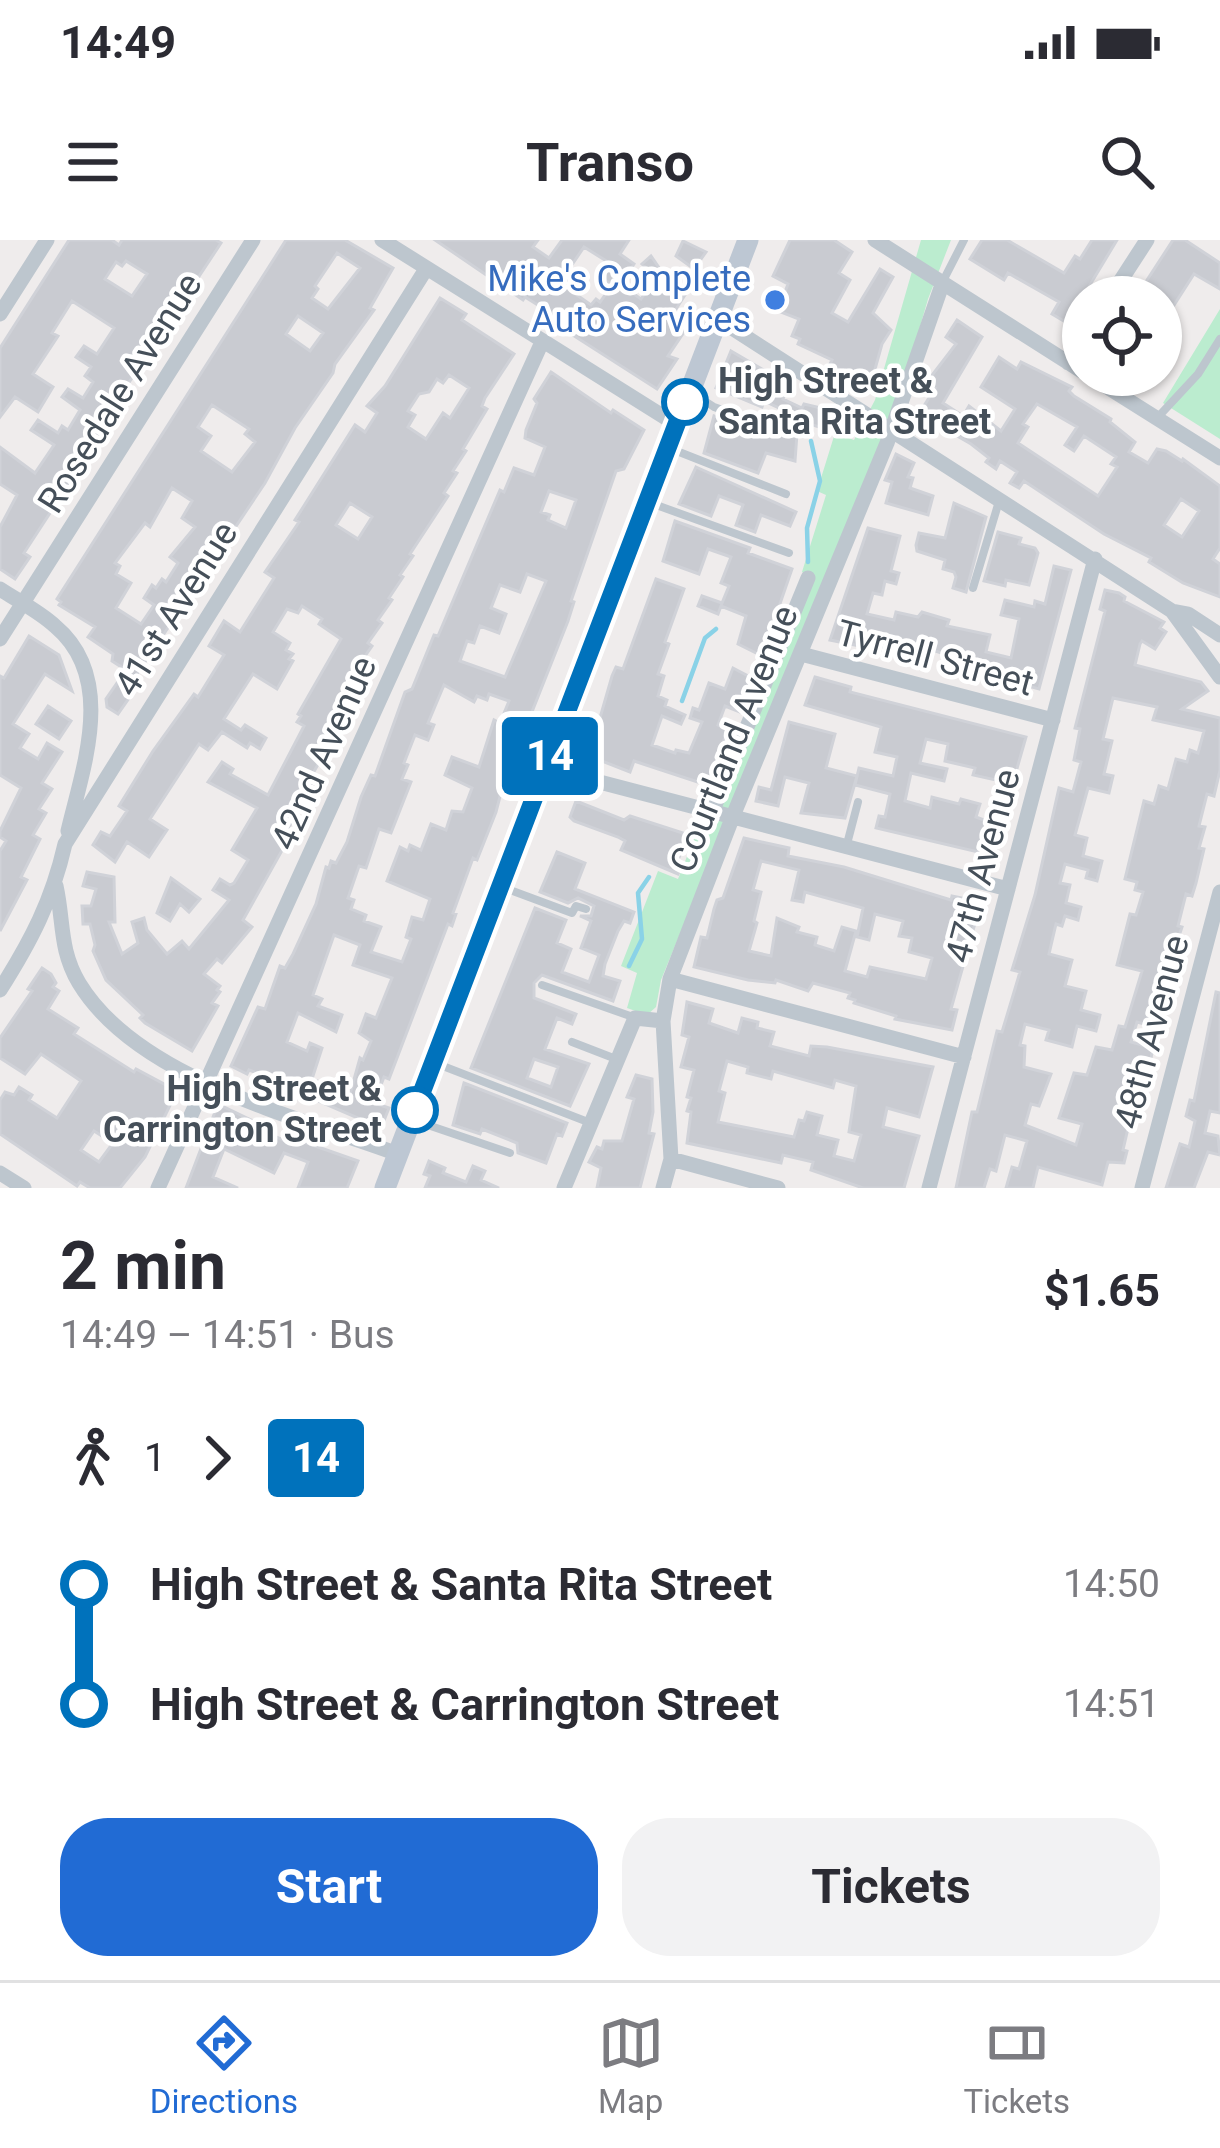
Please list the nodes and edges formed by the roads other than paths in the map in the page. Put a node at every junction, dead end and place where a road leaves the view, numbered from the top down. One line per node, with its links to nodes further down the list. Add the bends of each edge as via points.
1 (47, 240): 11 (street)
2 (253, 240): 32 (street, Rosedale Avenue)
3 (382, 240): 8 (street)
4 (875, 240): 10 (street)
5 (964, 240): 10 (lane)
6 (1147, 240): 9 (street)
7 (740, 243): 12 (main road)
8 (426, 268): 14 (street); 41 (street, 41st Avenue)
9 (1124, 276)
10 (943, 282): 15 (street); 21 (street, Courtland Avenue)
11 (0, 314)
12 (718, 320): 16 (main road); 21 (street)
13 (1220, 339): 18 (lane)
14 (542, 341): 19 (street); 63 (street, 42nd Avenue)
15 (1062, 359)
16 (690, 391): 19 (main road); 20 (lane)
17 (1120, 396): 18 (street)
18 (1157, 419): 23 (street)
19 (677, 424): 22 (main road)
20 (771, 427)
21 (892, 430): 25 (street); 36 (street, Courtland Avenue)
22 (668, 448): 24 (lane); 26 (main road)
23 (1220, 458)
24 (787, 494)
25 (1000, 498): 28 (street); 30 (lane)
26 (647, 502): 27 (lane); 40 (main road)
27 (789, 553)
28 (1095, 560): 33 (street); 38 (street, 47th Avenue)
29 (808, 578): 43 (street, Courtland Avenue)
30 (973, 588)
31 (0, 589): 32 (street)
32 (22, 604): 35 (street, Rosedale Avenue); 39 (street, via 68,638 83,670 92,700)
33 (1172, 611): 34 (street); 37 (street)
34 (1220, 634)
35 (0, 639)
36 (801, 654): 38 (street, Tyrrell Street); 44 (street, Courtland Avenue)
37 (1217, 666)
38 (1053, 720): 49 (street, 47th Avenue)
39 (86, 754): 41 (street); 45 (street)
40 (546, 768): 43 (street); 48 (main road)
41 (110, 770): 45 (street, 41st Avenue)
42 (858, 802): 46 (lane)
43 (713, 810): 44 (street)
44 (733, 815): 46 (street); 54 (street, Courtland Avenue)
45 (65, 844): 47 (street, 41st Avenue)
46 (847, 846): 49 (street)
47 (56, 886): 52 (street, 41st Avenue); 53 (street)
48 (500, 886): 51 (lane, via 572,913); 62 (main road)
49 (1008, 889): 60 (street, 47th Avenue)
50 (1220, 892): 77 (street, 48th Avenue)
51 (586, 909)
52 (39, 930): 53 (street); 56 (street, 41st Avenue)
53 (60, 936): 63 (street, via 80,983 108,1019 139,1048)
54 (670, 979): 58 (street, Courtland Avenue); 60 (street)
55 (542, 985): 57 (lane)
56 (0, 990)
57 (634, 1018): 58 (street); 61 (street)
58 (663, 1021): 68 (street, Courtland Avenue)
59 (572, 1042): 61 (lane)
60 (964, 1058): 76 (street, 47th Avenue)
61 (617, 1059): 65 (street)
62 (433, 1062): 64 (main road); 65 (lane)
63 (207, 1083): 67 (street); 71 (street, 42nd Avenue)
64 (412, 1119): 66 (lane); 67 (main road)
65 (592, 1124): 73 (street)
66 (510, 1153)
67 (398, 1154): 72 (main road)
68 (670, 1159): 74 (street, Courtland Avenue); 75 (street)
69 (0, 1173): 70 (street)
70 (24, 1188)
71 (158, 1188)
72 (385, 1188)
73 (564, 1188)
74 (663, 1188)
75 (778, 1188)
76 (929, 1188)
77 (1142, 1188)

